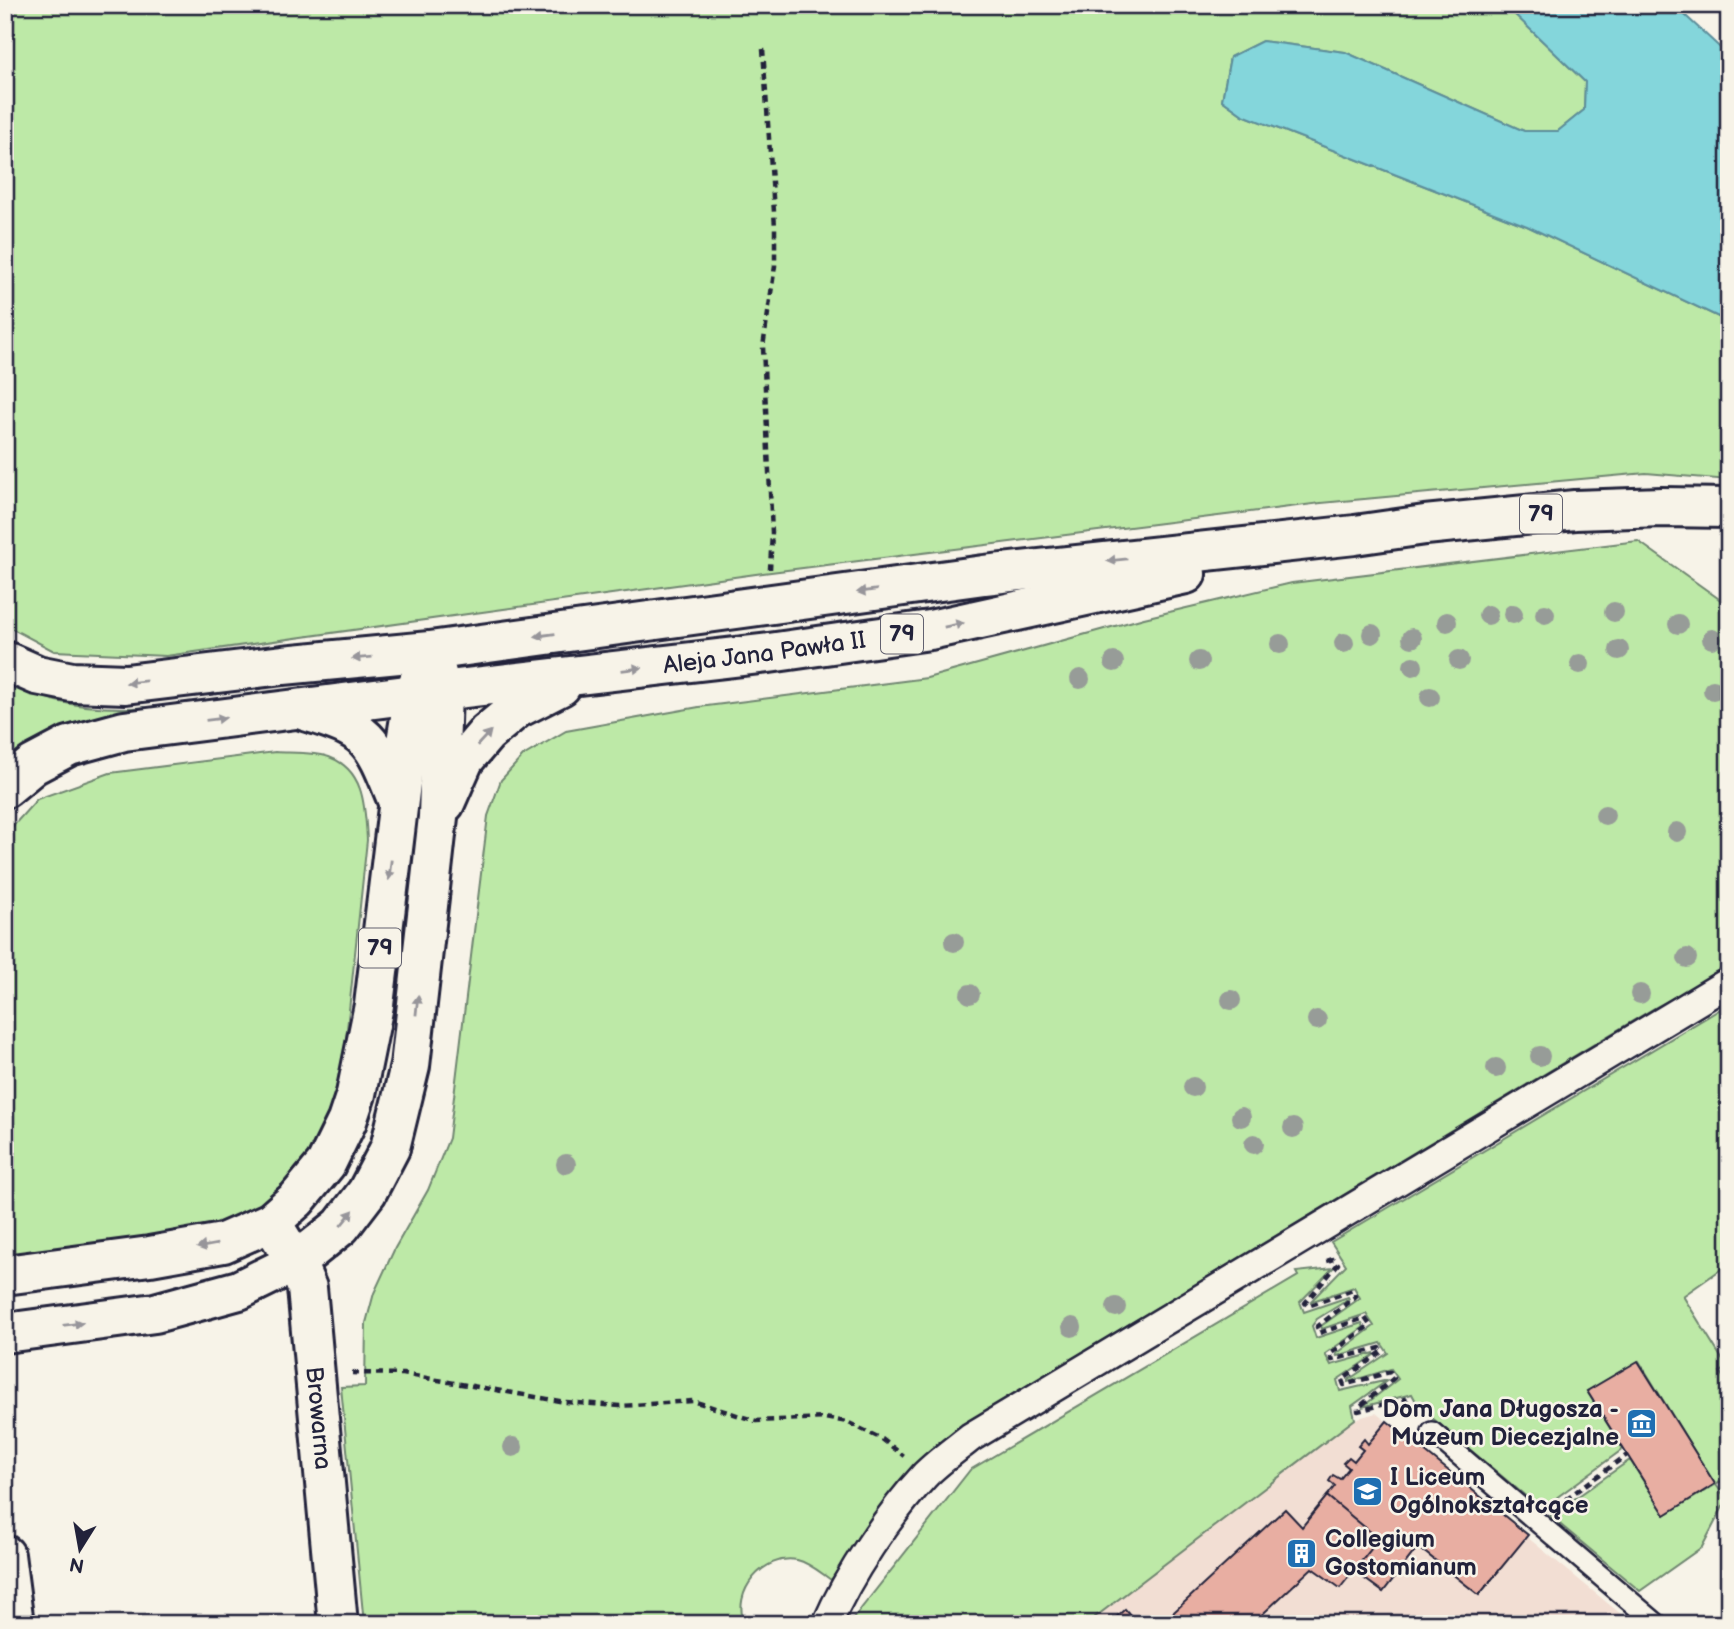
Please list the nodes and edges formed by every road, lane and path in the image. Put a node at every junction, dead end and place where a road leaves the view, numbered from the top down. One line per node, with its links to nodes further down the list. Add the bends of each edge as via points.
1 (764, 49): 4 (path, via 775,240 762,347 772,533)
2 (1729, 508): 3 (main road, Aleja Jana Pawła II / 79, via 1575,510)
3 (1355, 535): 4 (main road, Aleja Jana Pawła II / 79, one-way to 4, via 984,575); 7 (main road, Aleja Jana Pawła II / 79, one-way to 3, via 930,630)
4 (767, 605): 5 (main road, Aleja Jana Pawła II / 79, one-way to 5)
5 (430, 651): 6 (main road, Aleja Jana Pawła II, one-way to 6, via 107,685 53,679); 8 (main road)
6 (5, 661)
7 (586, 674): 8 (main road, Aleja Jana Pawła II / 79); 12 (main road, one-way to 7, via 464,760 487,733 516,709)
8 (428, 692): 9 (main road, 79); 11 (main road, 79); 12 (main road)
9 (296, 709): 10 (main road, 79, one-way to 9, via 41,760 85,740); 11 (main road, via 333,719 370,741)
10 (5, 788)
11 (398, 802): 14 (main road, 79, one-way to 14, via 374,1005 353,1103 326,1164 298,1199)
12 (438, 817): 16 (main road, one-way to 12, via 341,1226 368,1192 390,1148 410,1066)
13 (1729, 982): 23 (street, via 971,1437)
14 (271, 1222): 16 (main road, Browarna); 17 (main road, 79, one-way to 17, via 223,1243)
15 (1323, 1261): 20 (path, via 1333,1259 1338,1264 1305,1303 1308,1306 1353,1290 1356,1296 1317,1327 1319,1333 1365,1318 1370,1325 1330,1354 1332,1360 1383,1351 1342,1380 1344,1385 1390,1372 1394,1378 1358,1411)
16 (296, 1262): 18 (main road, one-way to 16, via 155,1313 239,1290); 27 (main road, Browarna, via 307,1288)
17 (5, 1275)
18 (5, 1333)
19 (352, 1373): 23 (path, via 403,1374 565,1402 620,1406 692,1401 757,1421 825,1418 848,1422 882,1438)
20 (1405, 1399)
21 (1432, 1432): 24 (lane)
22 (1627, 1455): 24 (path)
23 (926, 1474): 28 (street, via 868,1550)
24 (1535, 1521): 29 (lane)
25 (5, 1555): 26 (main road)
26 (14, 1624)
27 (338, 1624)
28 (827, 1624)
29 (1657, 1624)

